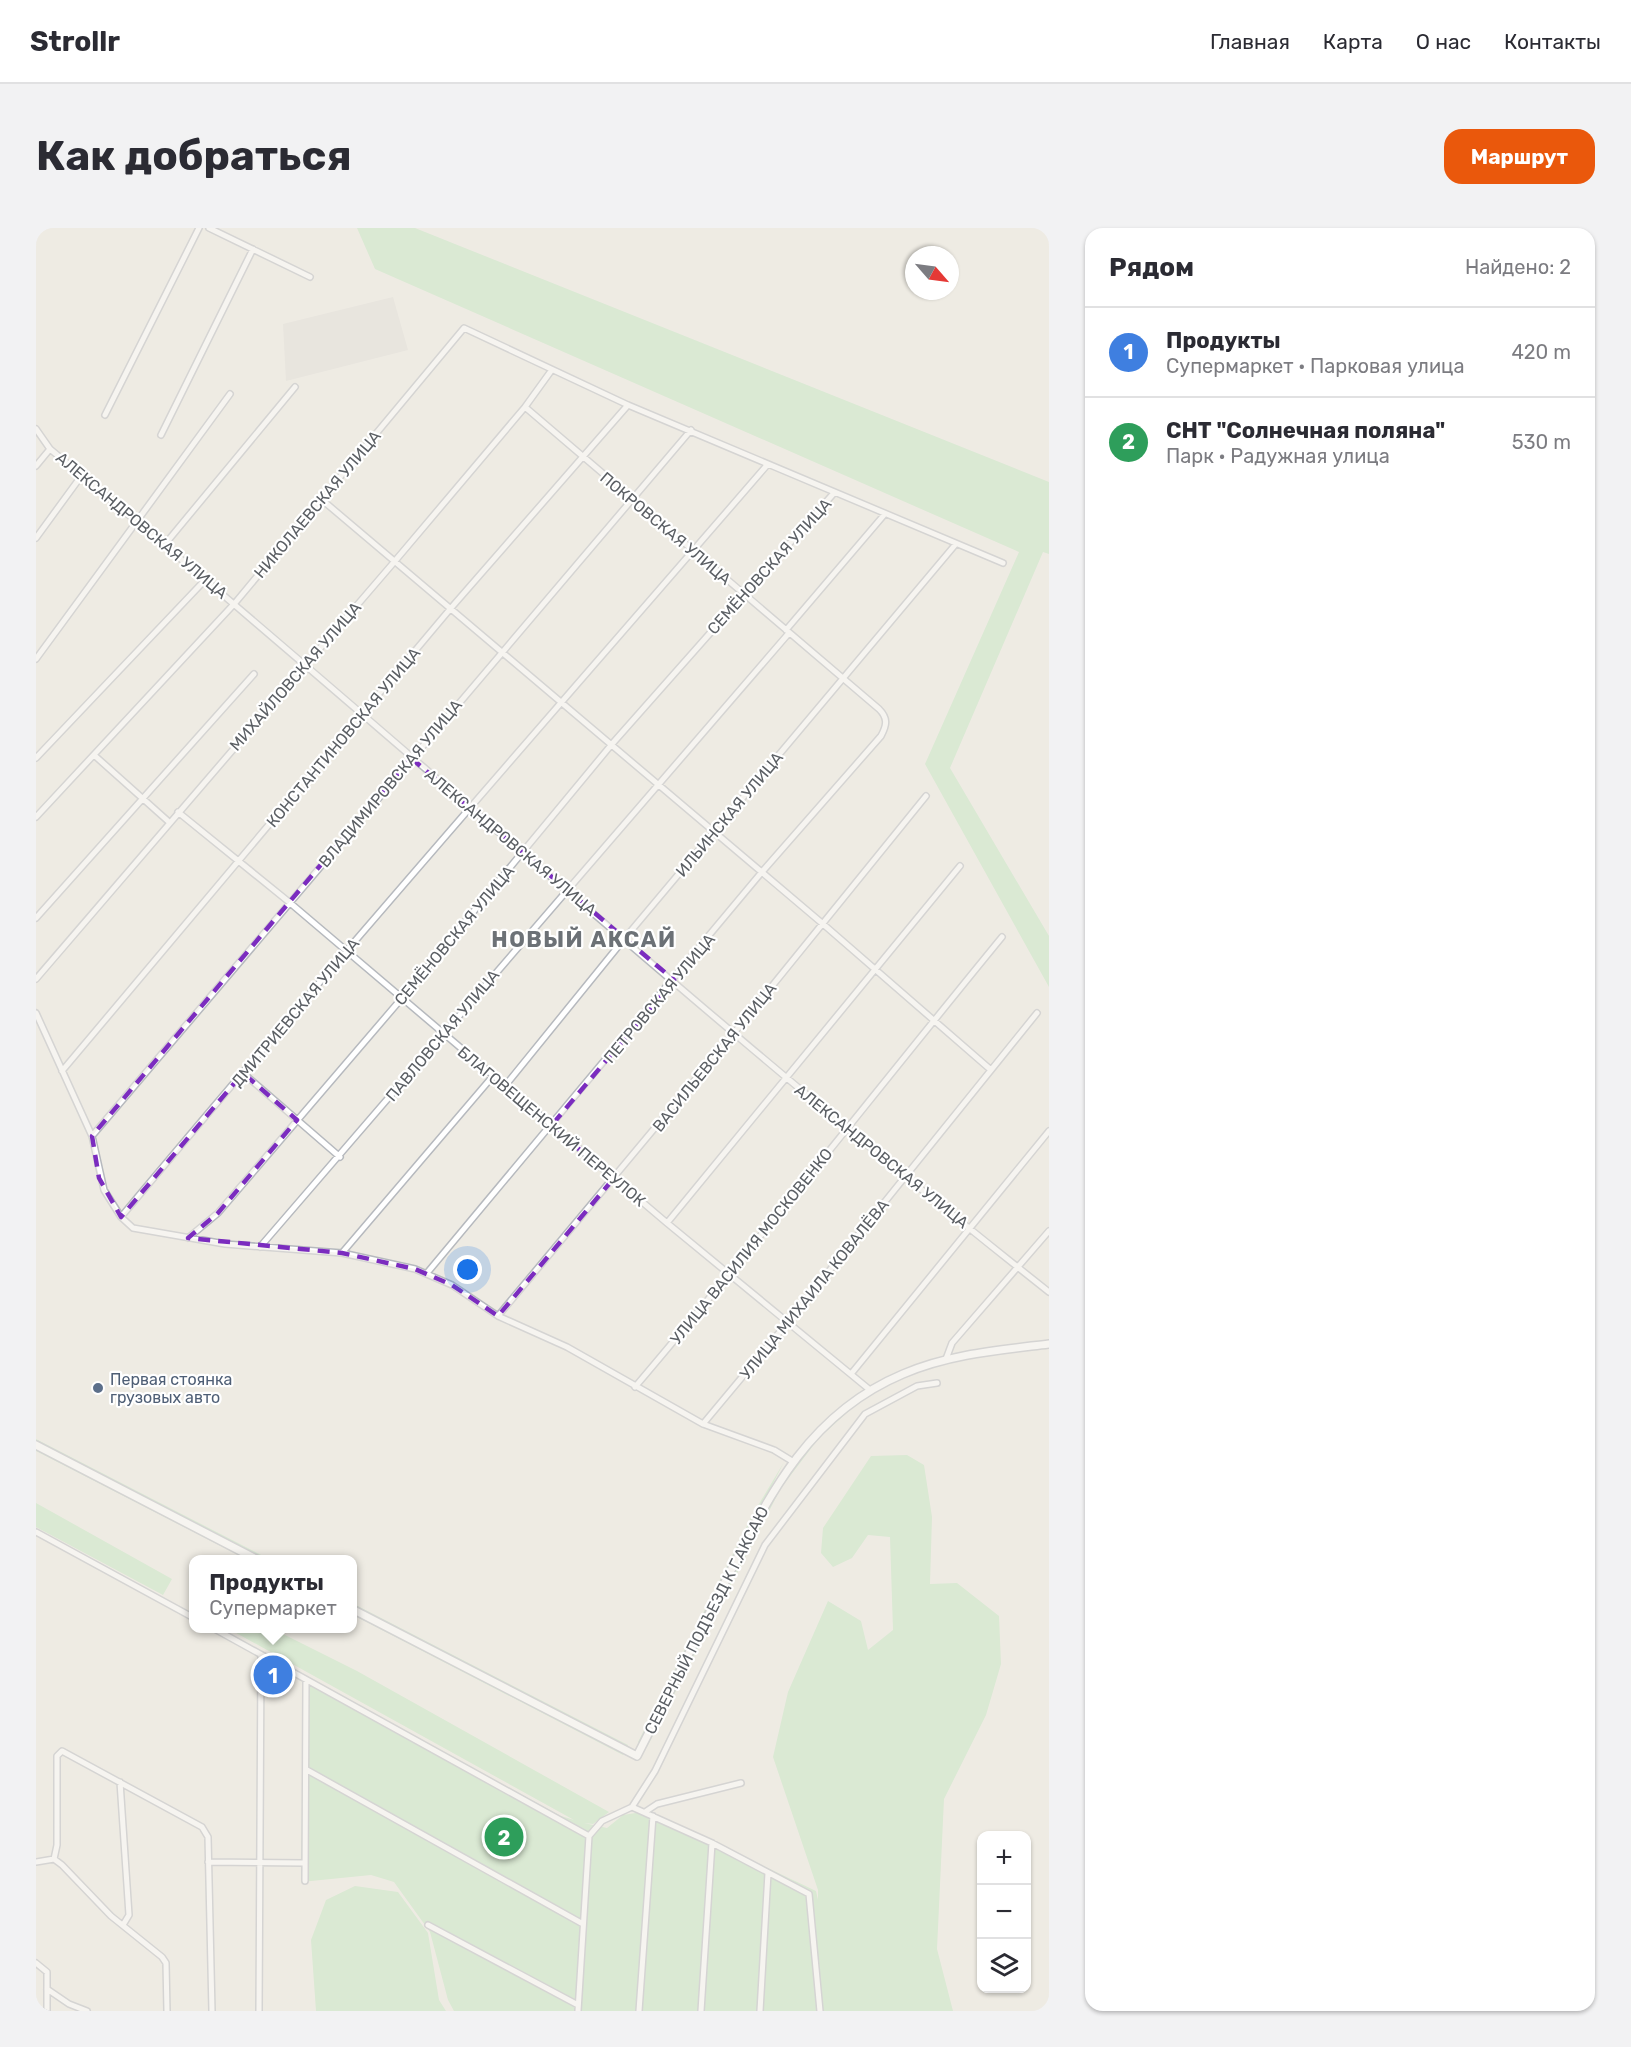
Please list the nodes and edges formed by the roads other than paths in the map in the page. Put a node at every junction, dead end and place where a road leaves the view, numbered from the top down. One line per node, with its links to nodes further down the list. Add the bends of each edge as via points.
1 (199, 228): 10 (street)
2 (209, 228): 3 (street)
3 (253, 249): 4 (street); 13 (street)
4 (310, 278)
5 (551, 371): 8 (street); 9 (street, МИХАЙЛОВСКАЯ УЛИЦА); 20 (street, НИКОЛАЕВСКАЯ УЛИЦА, via 465,328)
6 (295, 387): 25 (street)
7 (230, 394): 23 (street)
8 (627, 405): 12 (street); 15 (street, КОНСТАНТИНОВСКАЯ УЛИЦА)
9 (525, 407): 15 (street, ПОКРОВСКАЯ УЛИЦА); 28 (street, МИХАЙЛОВСКАЯ УЛИЦА)
10 (105, 415)
11 (36, 429): 14 (street, АЛЕКСАНДРОВСКАЯ УЛИЦА)
12 (691, 430): 16 (street); 21 (street, ВЛАДИМИРОВСКАЯ УЛИЦА)
13 (161, 435)
14 (50, 448): 17 (street); 18 (street, АЛЕКСАНДРОВСКАЯ УЛИЦА)
15 (583, 458): 21 (street, ПОКРОВСКАЯ УЛИЦА); 33 (street, КОНСТАНТИНОВСКАЯ УЛИЦА)
16 (768, 464): 19 (street); 27 (street)
17 (36, 466)
18 (82, 475): 23 (street, АЛЕКСАНДРОВСКАЯ УЛИЦА); 24 (street)
19 (834, 493): 22 (street); 31 (street, СЕМЁНОВСКАЯ УЛИЦА)
20 (321, 499): 28 (street); 32 (street, НИКОЛАЕВСКАЯ УЛИЦА)
21 (631, 499): 27 (street, ПОКРОВСКАЯ УЛИЦА); 35 (street, ВЛАДИМИРОВСКАЯ УЛИЦА)
22 (884, 515): 26 (street); 34 (street, ПАВЛОВСКАЯ УЛИЦА)
23 (138, 521): 25 (street, АЛЕКСАНДРОВСКАЯ УЛИЦА); 36 (street)
24 (36, 538)
25 (166, 543): 30 (street, АЛЕКСАНДРОВСКАЯ УЛИЦА)
26 (955, 544): 29 (street); 39 (street, ИЛЬИНСКАЯ УЛИЦА)
27 (693, 551): 31 (street, ПОКРОВСКАЯ УЛИЦА); 40 (street, ДМИТРИЕВСКАЯ УЛИЦА)
28 (395, 561): 33 (street); 37 (street, МИХАЙЛОВСКАЯ УЛИЦА)
29 (1003, 563)
30 (206, 579): 32 (street, АЛЕКСАНДРОВСКАЯ УЛИЦА); 45 (street)
31 (744, 594): 34 (street, ПОКРОВСКАЯ УЛИЦА); 43 (street, СЕМЁНОВСКАЯ УЛИЦА)
32 (235, 603): 37 (street, АЛЕКСАНДРОВСКАЯ УЛИЦА); 44 (street, НИКОЛАЕВСКАЯ УЛИЦА)
33 (451, 608): 35 (street); 41 (street, КОНСТАНТИНОВСКАЯ УЛИЦА)
34 (787, 631): 39 (street, ПОКРОВСКАЯ УЛИЦА); 47 (street, ПАВЛОВСКАЯ УЛИЦА)
35 (502, 652): 40 (street); 46 (street, ВЛАДИМИРОВСКАЯ УЛИЦА)
36 (36, 659)
37 (305, 664): 41 (street, АЛЕКСАНДРОВСКАЯ УЛИЦА); 51 (street, МИХАЙЛОВСКАЯ УЛИЦА)
38 (254, 674): 49 (street)
39 (842, 679): 42 (street, ПОКРОВСКАЯ УЛИЦА, via 879,709); 54 (street, ИЛЬИНСКАЯ УЛИЦА)
40 (560, 701): 43 (street); 50 (street, ДМИТРИЕВСКАЯ УЛИЦА)
41 (362, 715): 46 (street, АЛЕКСАНДРОВСКАЯ УЛИЦА); 56 (street, КОНСТАНТИНОВСКАЯ УЛИЦА)
42 (886, 720): 58 (street, ПЕТРОВСКАЯ УЛИЦА, via 881,736)
43 (612, 744): 47 (street); 55 (street, СЕМЁНОВСКАЯ УЛИЦА)
44 (94, 755): 49 (street); 52 (street, НИКОЛАЕВСКАЯ УЛИЦА)
45 (36, 758)
46 (411, 758): 50 (street, АЛЕКСАНДРОВСКАЯ УЛИЦА); 60 (street, ВЛАДИМИРОВСКАЯ УЛИЦА)
47 (659, 784): 54 (street); 59 (street, ПАВЛОВСКАЯ УЛИЦА)
48 (926, 796): 62 (street, ВАСИЛЬЕВСКАЯ УЛИЦА)
49 (142, 798): 53 (street); 61 (street)
50 (472, 808): 55 (street, АЛЕКСАНДРОВСКАЯ УЛИЦА); 65 (street, ДМИТРИЕВСКАЯ УЛИЦА)
51 (178, 812): 53 (street, МИХАЙЛОВСКАЯ УЛИЦА); 56 (street, БЛАГОВЕЩЕНСКИЙ ПЕРЕУЛОК)
52 (36, 816)
53 (169, 822): 67 (street, МИХАЙЛОВСКАЯ УЛИЦА)
54 (714, 832): 58 (street); 64 (street, ИЛЬИНСКАЯ УЛИЦА)
55 (522, 852): 59 (street, АЛЕКСАНДРОВСКАЯ УЛИЦА); 69 (street, СЕМЁНОВСКАЯ УЛИЦА)
56 (240, 861): 60 (street, БЛАГОВЕЩЕНСКИЙ ПЕРЕУЛОК); 76 (street, КОНСТАНТИНОВСКАЯ УЛИЦА)
57 (960, 866): 66 (street)
58 (761, 873): 62 (street); 68 (street, ПЕТРОВСКАЯ УЛИЦА)
59 (566, 890): 64 (street, АЛЕКСАНДРОВСКАЯ УЛИЦА); 73 (street, ПАВЛОВСКАЯ УЛИЦА)
60 (289, 902): 65 (street, БЛАГОВЕЩЕНСКИЙ ПЕРЕУЛОК); 85 (street, ВЛАДИМИРОВСКАЯ УЛИЦА)
61 (36, 918)
62 (823, 924): 66 (street); 74 (street, ВАСИЛЬЕВСКАЯ УЛИЦА)
63 (1002, 937): 72 (street, УЛИЦА ВАСИЛИЯ МОСКОВЕНКО)
64 (625, 938): 68 (street, АЛЕКСАНДРОВСКАЯ УЛИЦА); 80 (street, ИЛЬИНСКАЯ УЛИЦА)
65 (346, 951): 69 (street, БЛАГОВЕЩЕНСКИЙ ПЕРЕУЛОК); 77 (street, ДМИТРИЕВСКАЯ УЛИЦА)
66 (873, 969): 72 (street); 79 (street)
67 (36, 979)
68 (674, 980): 74 (street, АЛЕКСАНДРОВСКАЯ УЛИЦА); 82 (street, ПЕТРОВСКАЯ УЛИЦА)
69 (402, 998): 73 (street, БЛАГОВЕЩЕНСКИЙ ПЕРЕУЛОК); 81 (street, СЕМЁНОВСКАЯ УЛИЦА)
70 (36, 1013): 76 (street)
71 (1037, 1013): 75 (street, УЛИЦА МИХАИЛА КОВАЛЁВА)
72 (934, 1020): 75 (street); 83 (street, УЛИЦА ВАСИЛИЯ МОСКОВЕНКО)
73 (444, 1033): 78 (street, БЛАГОВЕЩЕНСКИЙ ПЕРЕУЛОК); 86 (street, ПАВЛОВСКАЯ УЛИЦА)
74 (734, 1033): 79 (street, АЛЕКСАНДРОВСКАЯ УЛИЦА); 87 (street, ВАСИЛЬЕВСКАЯ УЛИЦА)
75 (991, 1070): 88 (street, УЛИЦА МИХАИЛА КОВАЛЁВА)
76 (62, 1071): 85 (street)
77 (243, 1073): 81 (street); 89 (street, ДМИТРИЕВСКАЯ УЛИЦА)
78 (493, 1076): 80 (street, БЛАГОВЕЩЕНСКИЙ ПЕРЕУЛОК); 95 (street)
79 (786, 1077): 83 (street, АЛЕКСАНДРОВСКАЯ УЛИЦА); 90 (street)
80 (505, 1086): 82 (street, БЛАГОВЕЩЕНСКИЙ ПЕРЕУЛОК)
81 (297, 1120): 86 (street); 93 (street, СЕМЁНОВСКАЯ УЛИЦА, via 218,1214)
82 (551, 1126): 87 (street, БЛАГОВЕЩЕНСКИЙ ПЕРЕУЛОК); 97 (street, ПЕТРОВСКАЯ УЛИЦА)
83 (846, 1127): 88 (street, АЛЕКСАНДРОВСКАЯ УЛИЦА); 98 (street, УЛИЦА ВАСИЛИЯ МОСКОВЕНКО)
84 (1049, 1131): 91 (street)
85 (92, 1136): 89 (street, via 99,1178)
86 (340, 1156): 94 (street, ПАВЛОВСКАЯ УЛИЦА)
87 (614, 1178): 90 (street, БЛАГОВЕЩЕНСКИЙ ПЕРЕУЛОК); 100 (street, ВАСИЛЬЕВСКАЯ УЛИЦА)
88 (905, 1178): 91 (street, АЛЕКСАНДРОВСКАЯ УЛИЦА); 101 (street, УЛИЦА МИХАИЛА КОВАЛЁВА)
89 (121, 1217): 93 (street, via 133,1228)
90 (667, 1223): 98 (street, БЛАГОВЕЩЕНСКИЙ ПЕРЕУЛОК)
91 (969, 1228): 96 (street, АЛЕКСАНДРОВСКАЯ УЛИЦА); 104 (street)
92 (1049, 1231): 96 (street)
93 (188, 1238): 94 (street)
94 (260, 1247): 95 (street)
95 (342, 1253): 97 (street)
96 (1016, 1266): 99 (street, АЛЕКСАНДРОВСКАЯ УЛИЦА); 103 (street, via 952,1343)
97 (427, 1273): 100 (street)
98 (731, 1274): 101 (street, БЛАГОВЕЩЕНСКИЙ ПЕРЕУЛОК); 106 (street, УЛИЦА ВАСИЛИЯ МОСКОВЕНКО)
99 (1049, 1292)
100 (498, 1316): 106 (street, via 567,1347)
101 (788, 1323): 104 (street, БЛАГОВЕЩЕНСКИЙ ПЕРЕУЛОК); 108 (street, УЛИЦА МИХАИЛА КОВАЛЁВА)
102 (1049, 1344): 103 (street, СЕВЕРНЫЙ ПОДЪЕЗД К Г.АКСАЮ)
103 (946, 1359): 107 (street, СЕВЕРНЫЙ ПОДЪЕЗД К Г.АКСАЮ)
104 (851, 1374): 107 (street, БЛАГОВЕЩЕНСКИЙ ПЕРЕУЛОК)
105 (937, 1383): 121 (street, via 917,1386 865,1414 765,1545 655,1771)
106 (635, 1387): 108 (street)
107 (870, 1390): 110 (street, СЕВЕРНЫЙ ПОДЪЕЗД К Г.АКСАЮ, via 827,1423)
108 (703, 1424): 110 (street, via 774,1450)
109 (36, 1445): 112 (street)
110 (792, 1461): 113 (street, СЕВЕРНЫЙ ПОДЪЕЗД К Г.АКСАЮ, via 763,1508 637,1756)
111 (36, 1532): 114 (street)
112 (248, 1555)
113 (357, 1612)
114 (189, 1615)
115 (220, 1633): 116 (street)
116 (261, 1655): 117 (street); 129 (street)
117 (306, 1682): 118 (street); 124 (street)
118 (307, 1770): 130 (street); 133 (street)
119 (120, 1782): 126 (street, via 67,1751 57,1756); 128 (street, via 202,1827 208,1837); 134 (street, via 129,1915)
120 (741, 1783): 122 (street, via 657,1804)
121 (632, 1807): 122 (street); 124 (street, via 602,1821)
122 (645, 1812): 123 (street)
123 (654, 1816): 125 (street); 144 (street)
124 (589, 1836): 133 (street)
125 (712, 1843): 131 (street); 145 (street)
126 (54, 1859): 127 (street); 134 (street)
127 (36, 1862)
128 (208, 1862): 129 (street); 142 (street)
129 (259, 1862): 130 (street); 143 (street)
130 (305, 1863): 132 (street)
131 (768, 1873): 146 (street); 147 (street, via 809,1894)
132 (305, 1881)
133 (583, 1924): 138 (street)
134 (123, 1925): 141 (street, via 166,1963)
135 (428, 1925): 138 (street)
136 (36, 1963): 137 (street, via 46,1972)
137 (47, 1989): 139 (street); 140 (street)
138 (578, 2008)
139 (47, 2011)
140 (87, 2011)
141 (167, 2011)
142 (212, 2011)
143 (259, 2011)
144 (639, 2011)
145 (701, 2011)
146 (760, 2011)
147 (820, 2011)

